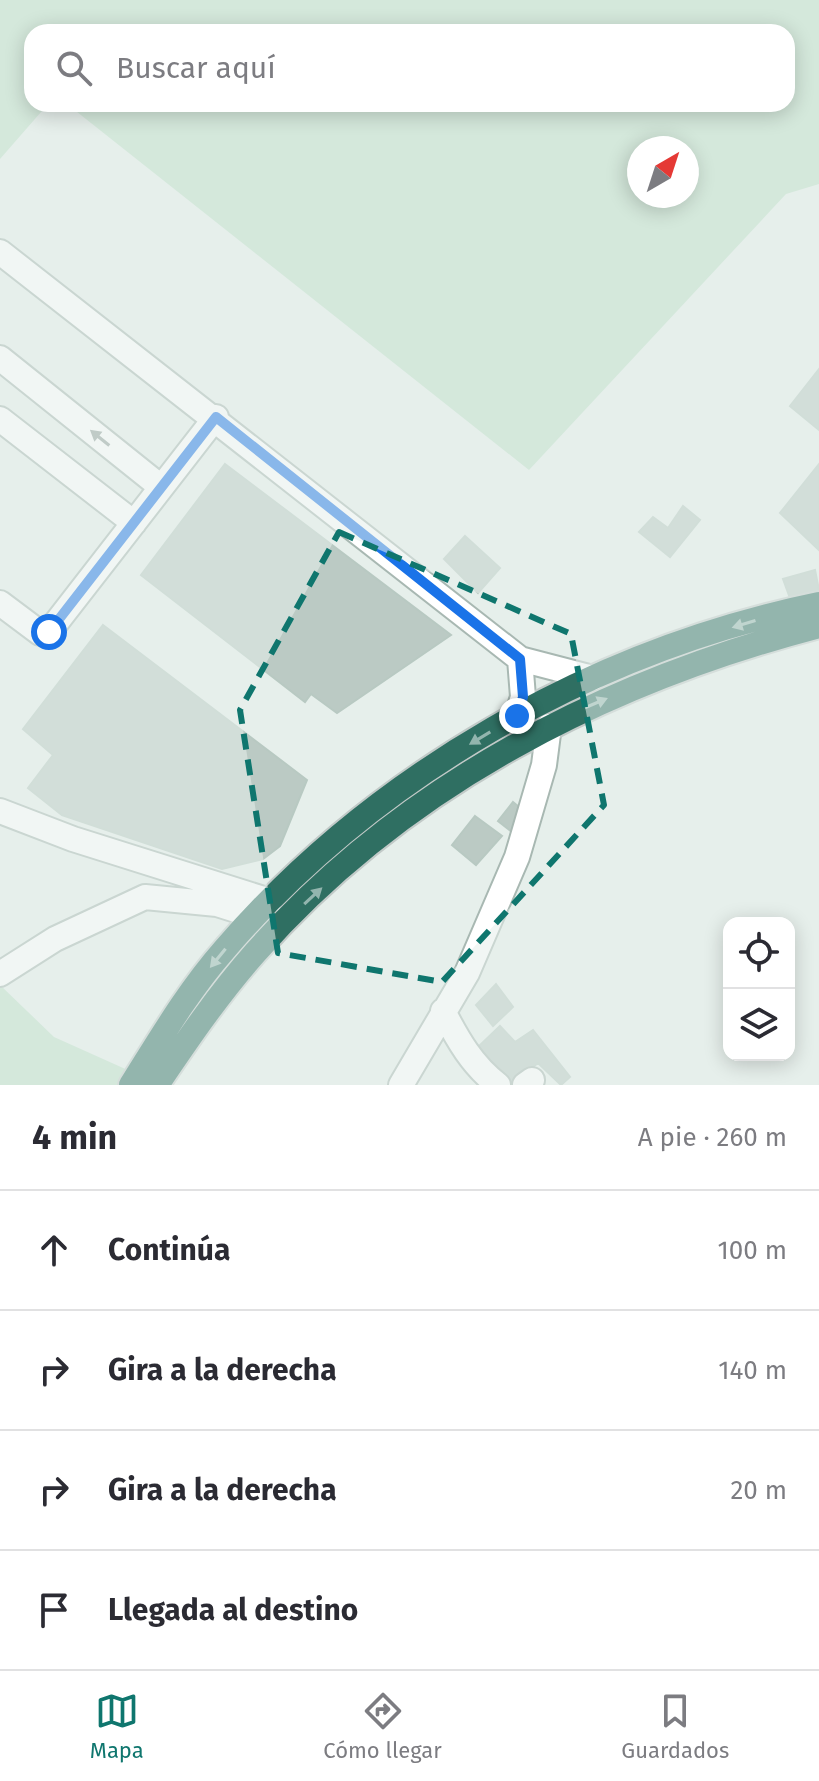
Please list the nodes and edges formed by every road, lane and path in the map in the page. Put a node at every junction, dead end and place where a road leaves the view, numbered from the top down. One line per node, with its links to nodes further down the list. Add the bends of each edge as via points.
1 (0, 252): 3 (street)
2 (0, 358): 5 (street, one-way to 2)
3 (216, 417): 5 (street); 10 (street)
4 (0, 419): 6 (street)
5 (161, 487): 6 (street)
6 (134, 523): 7 (street, via 49,632 40,633)
7 (0, 603)
8 (819, 604): 11 (highway, one-way to 11, via 660,650)
9 (819, 626): 13 (highway, one-way to 9, via 707,658)
10 (520, 659): 11 (street); 12 (street, via 523,697)
11 (593, 678): 12 (highway)
12 (517, 716): 15 (highway, one-way to 15, via 399,793)
13 (549, 726): 17 (street, via 544,765 517,857 467,973); 19 (highway, one-way to 13, via 221,993 314,894 447,787)
14 (0, 811): 15 (street)
15 (263, 908): 16 (street, via 145,897 55,939); 18 (highway, one-way to 18, via 194,988)
16 (0, 974)
17 (443, 1011): 20 (street); 21 (street, via 462,1048)
18 (131, 1085)
19 (157, 1085)
20 (401, 1085)
21 (498, 1085)

